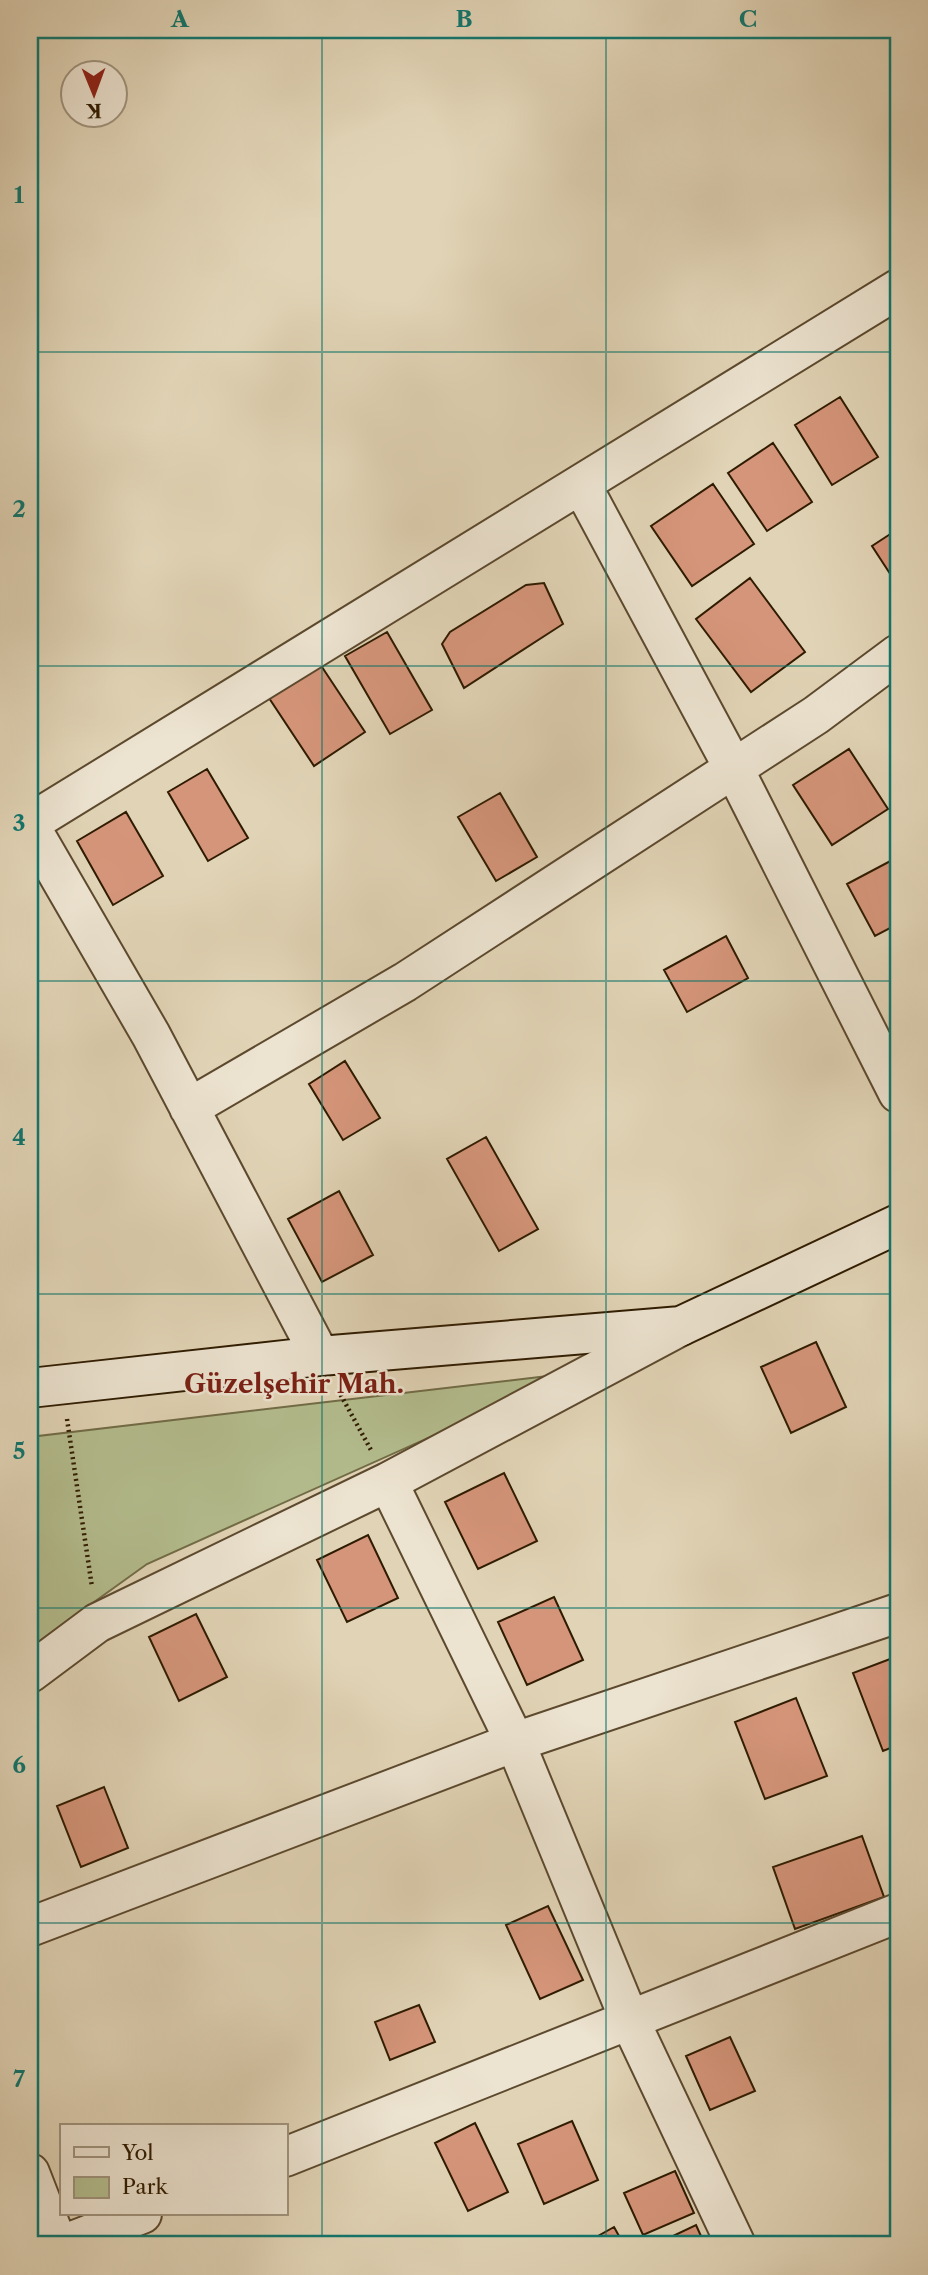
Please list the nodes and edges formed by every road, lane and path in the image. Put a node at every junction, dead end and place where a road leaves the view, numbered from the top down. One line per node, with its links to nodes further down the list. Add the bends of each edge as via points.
1 (898, 289): 2 (street)
2 (581, 484): 4 (street); 5 (street)
3 (898, 654): 4 (street)
4 (734, 769): 6 (street); 7 (street, via 405,982)
5 (30, 824): 7 (street)
6 (898, 1093)
7 (188, 1108): 10 (street)
8 (898, 1224): 9 (street)
9 (681, 1326): 10 (street); 12 (street)
10 (320, 1356): 11 (street); 12 (path)
11 (46, 1386): 14 (path)
12 (388, 1482): 14 (street); 16 (street)
13 (898, 1613): 16 (street)
14 (97, 1623): 15 (street)
15 (30, 1673)
16 (515, 1742): 18 (street); 19 (street)
17 (898, 1913): 19 (street)
18 (30, 1927)
19 (630, 2021): 20 (street); 24 (street)
20 (287, 2156)
21 (30, 2173): 23 (street)
22 (137, 2216): 23 (street)
23 (60, 2245)
24 (736, 2245)

